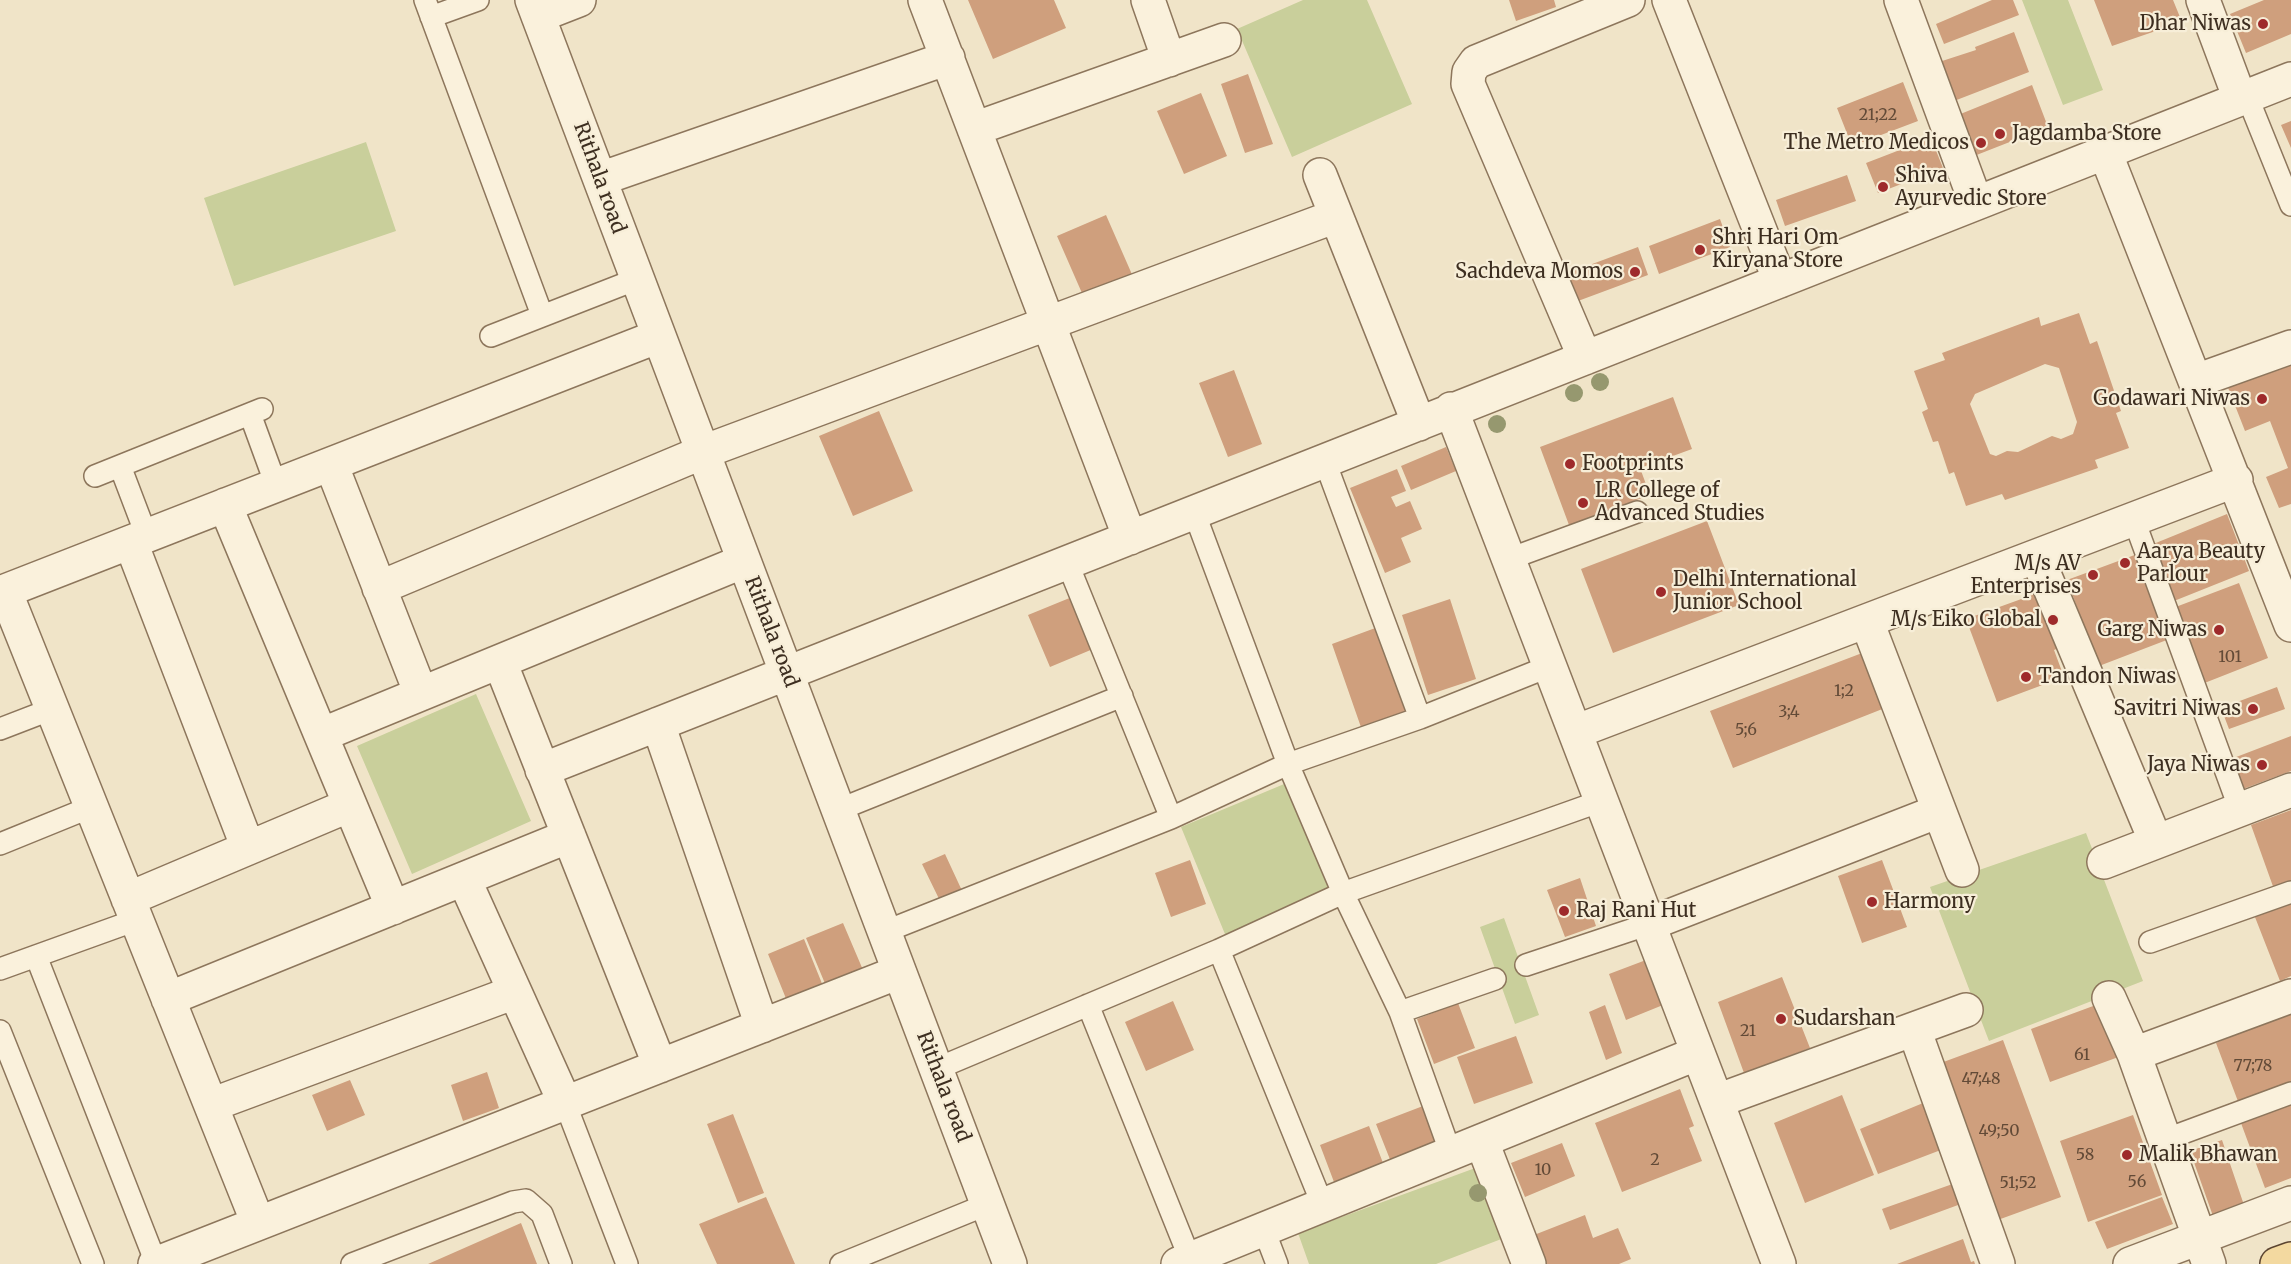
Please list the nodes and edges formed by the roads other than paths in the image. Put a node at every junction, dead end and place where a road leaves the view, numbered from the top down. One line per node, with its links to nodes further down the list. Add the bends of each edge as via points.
1 (478, 0): 9 (lane)
2 (579, 0): 10 (street)
3 (925, 0): 12 (street)
4 (1148, 0): 13 (street)
5 (1628, 0): 30 (street, via 1476,62 1469,72 1468,84)
6 (1669, 0): 24 (street)
7 (1901, 0): 20 (street)
8 (2203, 0): 15 (street)
9 (428, 8): 25 (lane)
10 (535, 8): 19 (street, Rithala road)
11 (1224, 40): 13 (street)
12 (948, 58): 16 (street); 19 (street)
13 (1169, 60): 16 (street)
14 (2291, 79): 15 (street)
15 (2243, 98): 17 (street); 21 (lane)
16 (974, 129): 26 (street)
17 (2105, 152): 20 (street); 31 (street)
18 (1320, 175): 22 (street)
19 (600, 179): 23 (street, Rithala road)
20 (1976, 203): 24 (street)
21 (2291, 205)
22 (1336, 216): 26 (street); 33 (street)
23 (637, 279): 25 (lane); 28 (street, Rithala road)
24 (1780, 281): 30 (street)
25 (542, 315): 27 (lane)
26 (1048, 323): 34 (street); 45 (street)
27 (491, 336)
28 (659, 336): 34 (street, Rithala road); 36 (street)
29 (2291, 347): 31 (street)
30 (1585, 358): 32 (street)
31 (2196, 381): 39 (street)
32 (1451, 409): 33 (street); 48 (street)
33 (1419, 424): 35 (street)
34 (703, 452): 49 (street, Rithala road); 51 (street)
35 (1324, 459): 43 (street); 61 (lane)
36 (331, 464): 40 (street); 51 (street)
37 (120, 466): 38 (lane); 40 (lane, via 256,412); 46 (lane)
38 (95, 476)
39 (2236, 480): 44 (street); 54 (street)
40 (276, 485): 41 (street)
41 (225, 505): 46 (street); 65 (street)
42 (1637, 512): 48 (lane)
43 (1194, 513): 45 (street); 66 (lane)
44 (2134, 520): 47 (street); 73 (lane)
45 (1130, 538): 50 (street)
46 (139, 540): 52 (street); 79 (street)
47 (2037, 557): 53 (street); 77 (street)
48 (1509, 558): 56 (street)
49 (744, 561): 55 (street); 57 (street, Rithala road)
50 (1067, 562): 57 (street); 59 (lane)
51 (379, 588): 58 (street)
52 (2, 592): 60 (street)
53 (1867, 622): 64 (street); 74 (street)
54 (2291, 625)
55 (500, 662): 58 (street); 67 (street)
56 (1550, 666): 61 (lane); 64 (street)
57 (787, 674): 62 (street); 72 (street, Rithala road)
58 (421, 694): 65 (street)
59 (1122, 696): 72 (lane); 75 (lane)
60 (52, 709): 63 (lane); 71 (street)
61 (1420, 718): 66 (lane)
62 (658, 724): 67 (street); 103 (street)
63 (0, 729)
64 (1575, 732): 69 (street)
65 (321, 735): 70 (street)
66 (1288, 764): 75 (lane); 84 (lane)
67 (542, 770): 76 (street)
68 (2291, 790): 73 (street)
69 (1601, 801): 84 (lane); 87 (street)
70 (350, 805): 79 (street); 85 (street)
71 (91, 807): 78 (lane); 86 (street)
72 (838, 810): 88 (street, Rithala road)
73 (2240, 810): 77 (street)
74 (1939, 811): 81 (street); 87 (street)
75 (1171, 818): 88 (lane)
76 (569, 836): 82 (street); 108 (street)
77 (2156, 842): 80 (street)
78 (0, 844)
79 (249, 848): 86 (street)
80 (2104, 862)
81 (1962, 870)
82 (464, 879): 85 (street); 96 (street)
83 (2291, 892): 89 (lane)
84 (1343, 893): 90 (lane); 102 (lane)
85 (393, 908): 99 (street)
86 (132, 909): 91 (lane); 99 (street)
87 (1649, 924): 92 (lane); 106 (street)
88 (884, 932): 94 (street, Rithala road)
89 (2150, 942)
90 (1218, 950): 100 (lane); 119 (lane)
91 (36, 956): 93 (lane); 127 (lane)
92 (1526, 965)
93 (0, 969)
94 (899, 972): 103 (street); 109 (street, Rithala road)
95 (1495, 979): 102 (lane)
96 (515, 992): 112 (street); 113 (street)
97 (2291, 996): 107 (street)
98 (2109, 998): 107 (street)
99 (168, 999): 113 (street)
100 (1088, 1005): 109 (lane); 125 (lane)
101 (1966, 1010): 104 (street)
102 (1400, 1012): 116 (lane)
103 (762, 1026): 108 (street)
104 (1914, 1029): 111 (street); 135 (street)
105 (0, 1031): 126 (lane)
106 (1698, 1053): 111 (street); 115 (street)
107 (2134, 1054): 114 (street)
108 (660, 1066): 112 (street)
109 (936, 1068): 118 (street, Rithala road)
110 (2291, 1093): 114 (lane)
111 (1717, 1101): 134 (street)
112 (565, 1103): 120 (street); 129 (lane)
113 (211, 1105): 120 (street)
114 (2164, 1140): 122 (street)
115 (1482, 1142): 116 (street); 133 (street)
116 (1451, 1154): 119 (street)
117 (2291, 1203): 122 (street)
118 (988, 1204): 130 (lane); 131 (street, Rithala road)
119 (1323, 1206): 121 (street)
120 (258, 1223): 127 (street)
121 (1264, 1230): 125 (street); 132 (lane)
122 (2204, 1251): 136 (street)
123 (2291, 1259): 137 (main road)
124 (361, 1262): 128 (lane, via 526,1200 542,1214)
125 (1184, 1262)
126 (93, 1264)
127 (156, 1264)
128 (561, 1264)
129 (627, 1264)
130 (841, 1264)
131 (1010, 1264)
132 (1277, 1264)
133 (1529, 1264)
134 (1779, 1264)
135 (1998, 1264)
136 (2130, 1264)
137 (2277, 1264)

